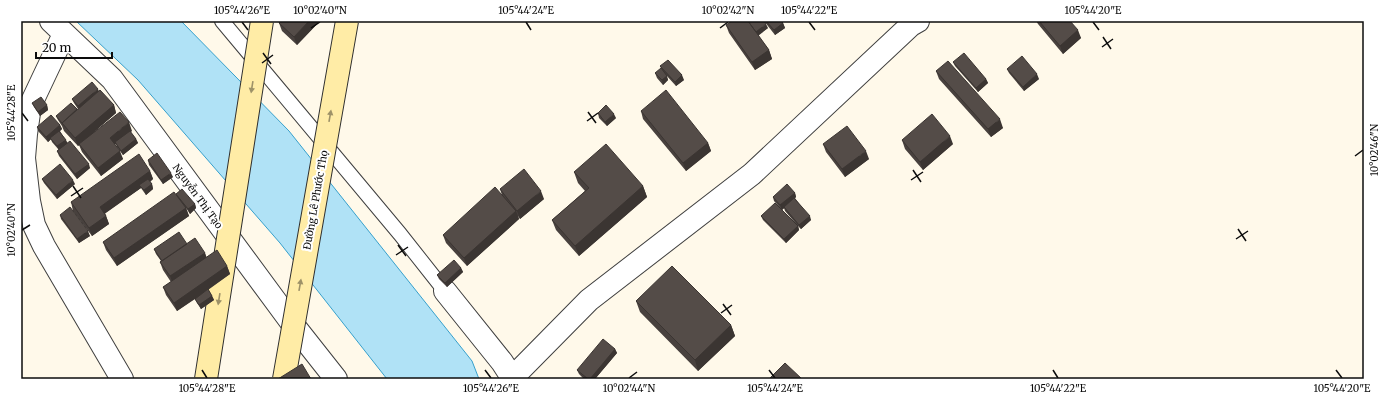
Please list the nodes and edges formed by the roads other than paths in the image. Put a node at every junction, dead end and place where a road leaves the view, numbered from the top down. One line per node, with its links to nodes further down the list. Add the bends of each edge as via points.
1 (222, 21): 6 (lane)
2 (262, 21): 9 (street, one-way to 9, bridge)
3 (347, 21): 10 (street, Đường Lê Phước Thọ, one-way to 3, bridge)
4 (918, 21): 7 (street, via 752,174 589,300)
5 (58, 27): 8 (street, via 30,106 24,158 29,201 34,225 44,246); 11 (street, Nguyễn Thị Tạo, via 112,79)
6 (445, 291): 7 (street)
7 (513, 378)
8 (122, 379)
9 (206, 379)
10 (284, 379)
11 (336, 379)

